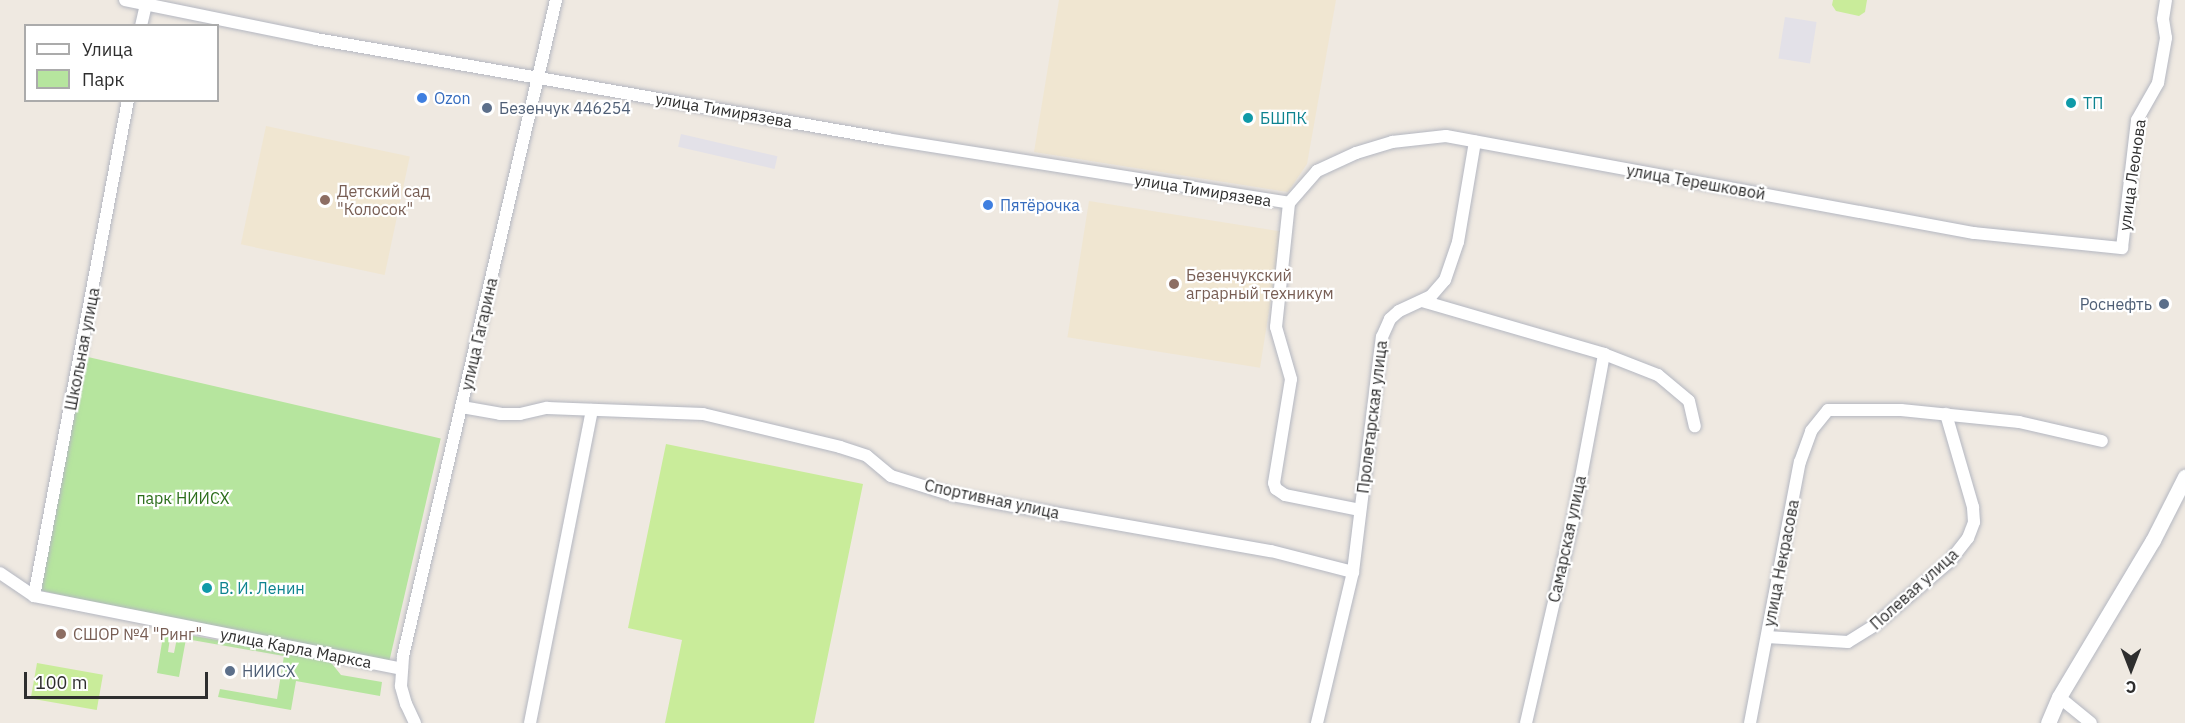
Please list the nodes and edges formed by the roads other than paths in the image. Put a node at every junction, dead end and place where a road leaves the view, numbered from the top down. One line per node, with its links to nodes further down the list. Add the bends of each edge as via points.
1 (125, 0): 4 (street, улица Тимирязева)
2 (556, 0): 6 (street, улица Гагарина)
3 (2166, 0): 10 (street, улица Леонова, via 2166,38 2158,83 2137,120)
4 (146, 4): 5 (street); 6 (street, улица Тимирязева, via 316,39)
5 (141, 24)
6 (539, 77): 9 (street, улица Тимирязева, via 1025,163); 13 (street, улица Гагарина)
7 (128, 102): 22 (street, Школьная улица)
8 (1475, 141): 9 (street, улица Терешковой, via 1421,137 1356,153 1317,171); 10 (street, улица Терешковой, via 1974,233); 11 (street, Пролетарская улица, via 1452,264 1438,290)
9 (1290, 203): 19 (street, via 1276,327 1291,379 1274,483 1285,495)
10 (2122, 248)
11 (1422, 301): 12 (street); 19 (street, Пролетарская улица, via 1399,311 1382,337)
12 (1604, 354): 16 (street, via 1658,375 1689,401); 29 (street, Самарская улица, via 1573,520)
13 (462, 407): 14 (street, Спортивная улица, via 500,414 547,408); 24 (street, улица Гагарина)
14 (592, 410): 20 (street, Спортивная улица, via 703,414 840,447 867,456 891,476 952,495 1271,550); 27 (street)
15 (1946, 414): 17 (street, via 2019,422); 23 (street, улица Некрасова, via 1828,410 1811,431 1800,462); 23 (street, Полевая улица, via 1974,522 1968,538 1950,561 1875,625 1848,642)
16 (1695, 426)
17 (2102, 441)
18 (2185, 477): 25 (street, via 2153,540)
19 (1360, 510): 20 (street, Пролетарская улица)
20 (1353, 572): 28 (street, Пролетарская улица)
21 (0, 573): 22 (street, улица Карла Маркса)
22 (34, 596): 24 (street, улица Карла Маркса)
23 (1767, 636): 30 (street, улица Некрасова)
24 (402, 669): 26 (street, via 403,693)
25 (2060, 697): 31 (street); 32 (street)
26 (415, 723)
27 (530, 723)
28 (1317, 723)
29 (1526, 723)
30 (1750, 723)
31 (2048, 723)
32 (2091, 723)

